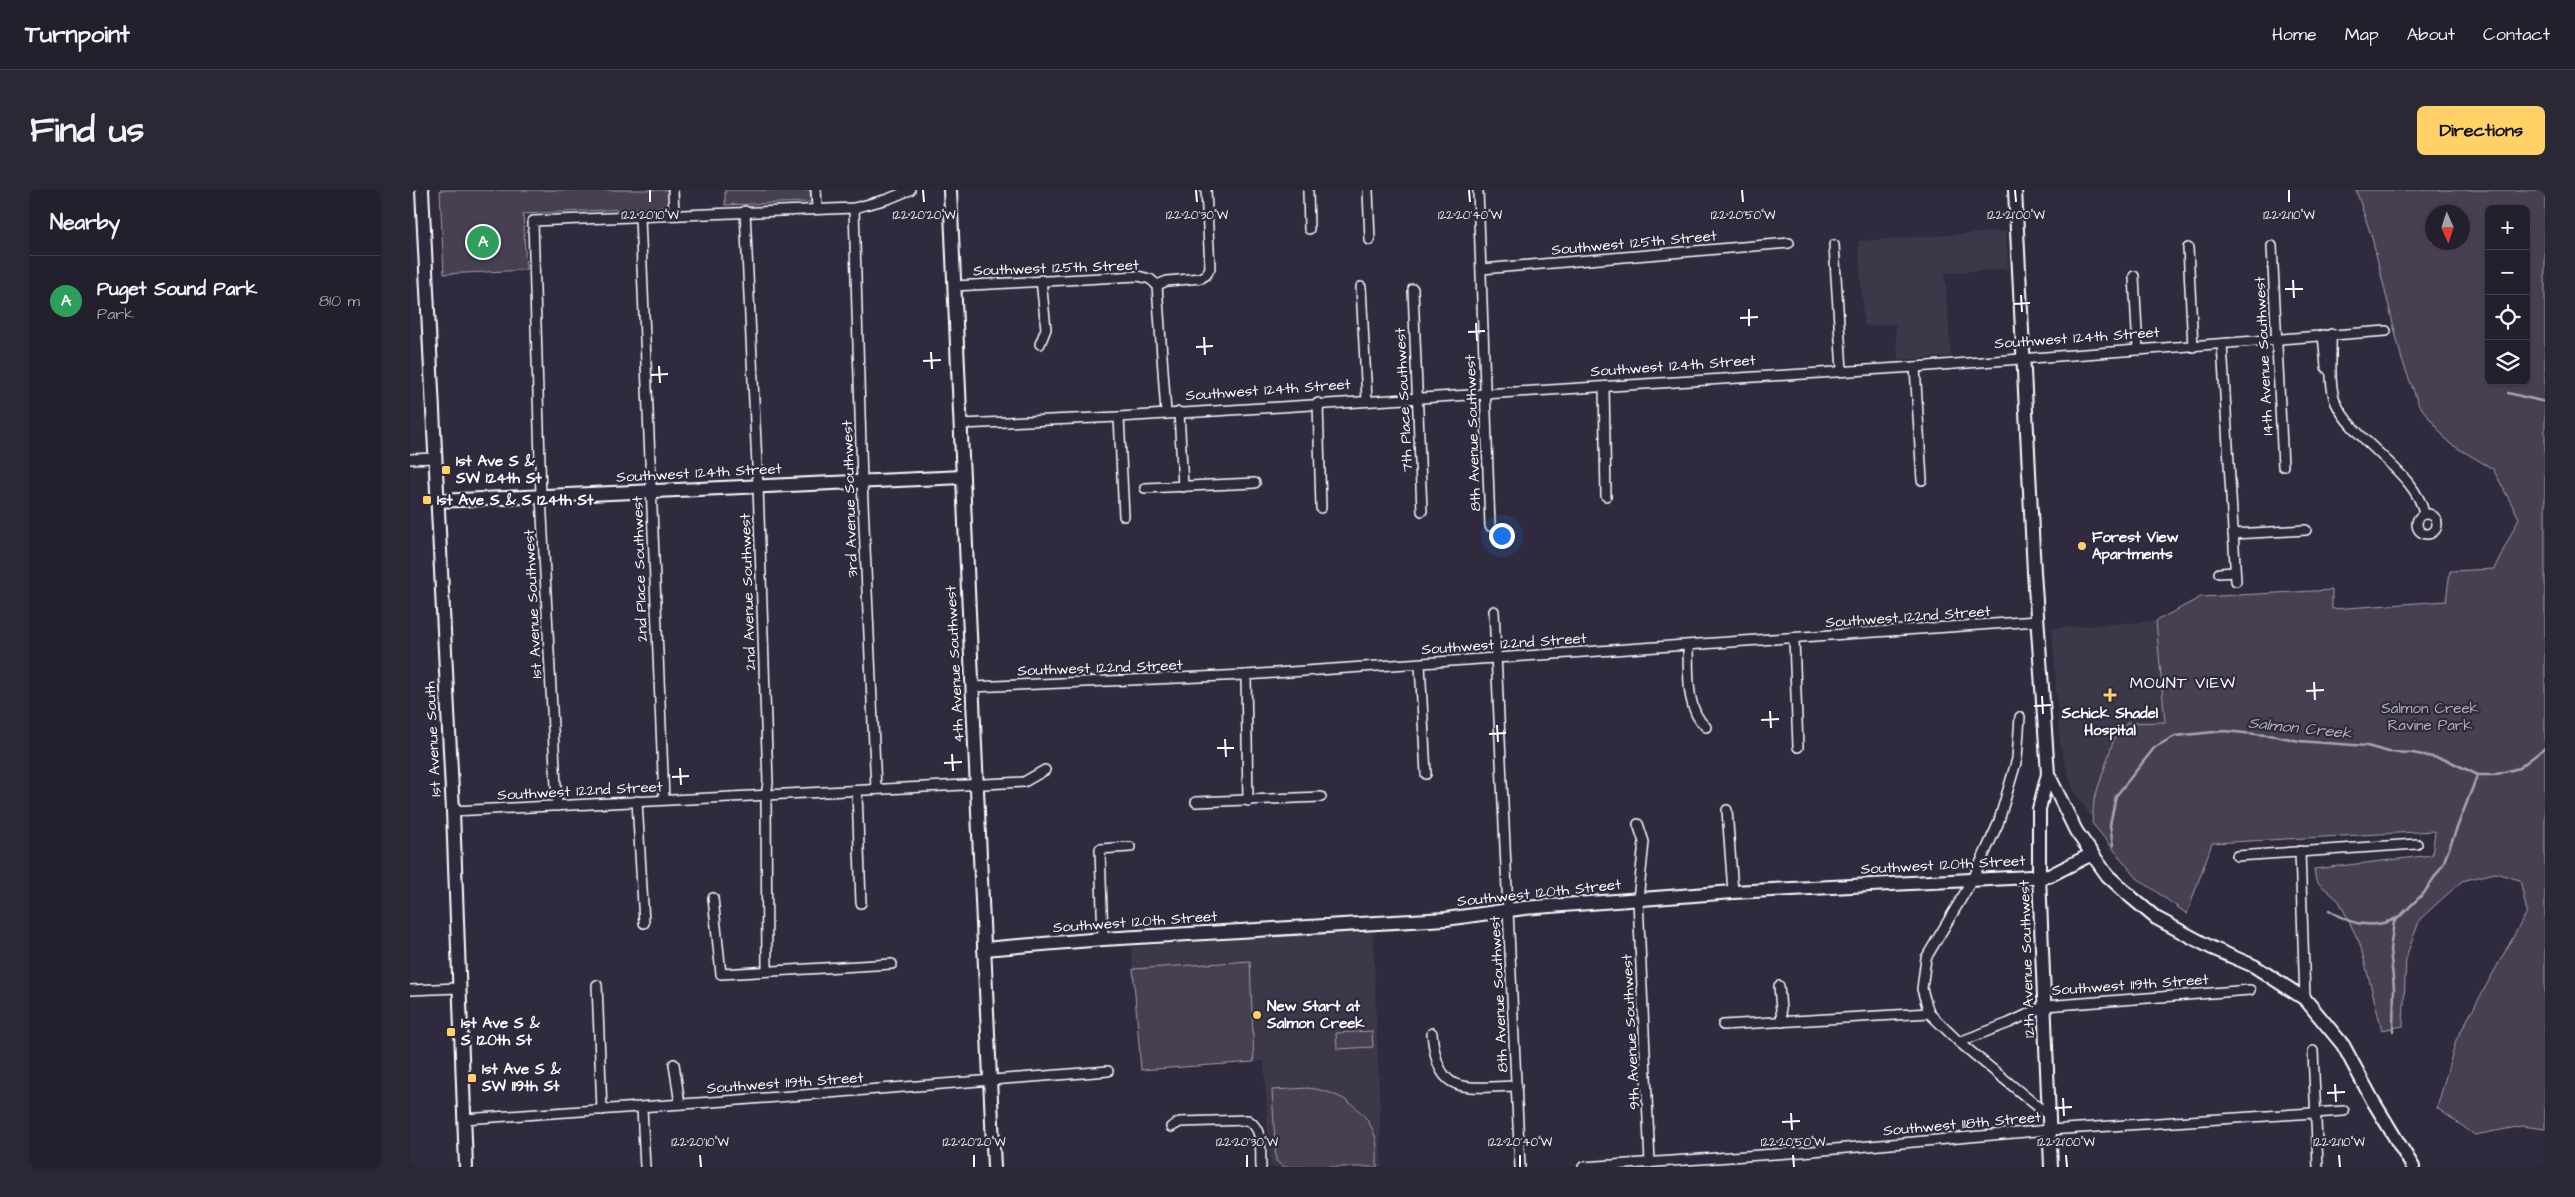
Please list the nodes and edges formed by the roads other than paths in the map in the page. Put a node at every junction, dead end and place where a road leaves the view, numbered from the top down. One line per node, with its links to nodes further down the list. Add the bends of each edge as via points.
1 (422, 190): 48 (street, 1st Avenue South)
2 (672, 190): 14 (street)
3 (816, 190): 12 (street)
4 (910, 190): 11 (street)
5 (950, 190): 26 (street, 4th Avenue Southwest)
6 (1206, 190): 25 (street, via 1210,268 1206,276)
7 (1308, 190): 16 (street)
8 (1368, 190): 17 (street)
9 (1478, 190): 22 (street, 8th Avenue Southwest)
10 (2015, 190): 36 (street)
11 (854, 208): 12 (street); 53 (street, 3rd Avenue Southwest)
12 (817, 209): 13 (street)
13 (745, 211): 14 (street); 55 (street, 2nd Avenue Southwest)
14 (674, 215): 15 (street)
15 (640, 217): 58 (street, 2nd Place Southwest); 59 (street, 1st Avenue Southwest, via 533,222)
16 (1309, 229)
17 (1370, 240)
18 (1789, 243): 22 (street, Southwest 125th Street)
19 (1834, 245): 38 (street)
20 (2272, 246): 31 (street, 14th Avenue Southwest)
21 (2188, 248): 34 (street)
22 (1482, 269): 40 (street, 8th Avenue Southwest)
23 (2134, 276): 35 (street)
24 (1042, 280): 25 (street, Southwest 125th Street, via 1138,276); 26 (street, Southwest 125th Street); 32 (street, via 1046,329)
25 (1157, 285): 45 (street)
26 (954, 286): 47 (street, 4th Avenue Southwest)
27 (1362, 287): 42 (street)
28 (1413, 289): 41 (street, 7th Place Southwest)
29 (2386, 331): 30 (street, Southwest 124th Street)
30 (2327, 335): 31 (street, Southwest 124th Street); 64 (street, via 2326,367 2331,374 2335,401 2344,416 2412,489)
31 (2278, 338): 33 (street, Southwest 124th Street); 50 (street, 14th Avenue Southwest)
32 (1040, 344)
33 (2222, 344): 34 (street, Southwest 124th Street); 68 (street)
34 (2193, 347): 35 (street, Southwest 124th Street)
35 (2138, 350): 36 (street, Southwest 124th Street)
36 (2022, 358): 37 (street, Southwest 124th Street); 71 (street)
37 (1915, 367): 38 (street, Southwest 124th Street); 52 (street)
38 (1842, 371): 39 (street, Southwest 124th Street)
39 (1604, 387): 40 (street, Southwest 124th Street); 60 (street)
40 (1486, 393): 41 (street, Southwest 124th Street); 66 (street, 8th Avenue Southwest)
41 (1418, 397): 42 (street, Southwest 124th Street); 63 (street, 7th Place Southwest)
42 (1367, 400): 43 (street, Southwest 124th Street)
43 (1318, 403): 44 (street, Southwest 124th Street); 62 (street)
44 (1179, 412): 45 (street, Southwest 124th Street); 56 (street)
45 (1166, 413): 46 (street, Southwest 124th Street)
46 (1119, 416): 47 (street, Southwest 124th Street); 65 (street)
47 (961, 424): 51 (street, 4th Avenue Southwest)
48 (435, 458): 49 (street); 61 (street, 1st Avenue South)
49 (410, 459)
50 (2283, 466)
51 (963, 477): 53 (street, Southwest 124th Street); 77 (street, 4th Avenue Southwest)
52 (1922, 480)
53 (862, 482): 55 (street, Southwest 124th Street); 85 (street, 3rd Avenue Southwest)
54 (1255, 483): 56 (street)
55 (758, 486): 58 (street, Southwest 124th Street); 87 (street, 2nd Avenue Southwest)
56 (1183, 487): 57 (street)
57 (1146, 488)
58 (651, 491): 59 (street, Southwest 124th Street); 89 (street, 2nd Place Southwest)
59 (541, 496): 61 (street, Southwest 124th Street); 93 (street, 1st Avenue Southwest)
60 (1606, 496)
61 (437, 501): 95 (street, 1st Avenue South)
62 (1321, 508)
63 (1422, 511)
64 (2424, 514)
65 (1124, 516)
66 (1490, 526)
67 (2306, 530): 68 (street)
68 (2233, 534): 69 (street, via 2236,577)
69 (2218, 573)
70 (1494, 611): 74 (street, 8th Avenue Southwest)
71 (2037, 621): 72 (street, Southwest 122nd Street); 83 (street)
72 (1794, 640): 73 (street, Southwest 122nd Street); 80 (street)
73 (1688, 646): 74 (street, Southwest 122nd Street); 79 (street, via 1691,699 1696,716)
74 (1496, 658): 75 (street, Southwest 122nd Street); 108 (street, 8th Avenue Southwest)
75 (1420, 664): 76 (street, Southwest 122nd Street); 82 (street)
76 (1246, 675): 77 (street, Southwest 122nd Street); 91 (street)
77 (972, 687): 84 (street, 4th Avenue Southwest)
78 (2020, 717): 103 (street, via 2017,759 2006,800)
79 (1706, 727)
80 (1798, 747)
81 (1045, 770): 84 (street, Southwest 122nd Street, via 1024,782)
82 (1426, 774)
83 (2048, 774): 100 (street, via 2067,815); 102 (street, 12th Avenue Southwest, via 2040,809)
84 (977, 784): 85 (street, Southwest 122nd Street); 111 (street, 4th Avenue Southwest)
85 (876, 789): 86 (street, Southwest 122nd Street)
86 (857, 792): 87 (street, Southwest 122nd Street); 107 (street)
87 (766, 795): 89 (street, Southwest 122nd Street); 113 (street, 2nd Avenue Southwest)
88 (1321, 798): 91 (street)
89 (664, 800): 90 (street, Southwest 122nd Street)
90 (637, 801): 93 (street, Southwest 122nd Street); 109 (street)
91 (1248, 801): 92 (street)
92 (1196, 802)
93 (556, 806): 95 (street, Southwest 122nd Street)
94 (1727, 810): 104 (street)
95 (454, 812): 116 (street, 1st Avenue South)
96 (1638, 824): 106 (street, 9th Avenue Southwest, via 1644,842)
97 (2417, 844): 99 (street)
98 (1130, 846): 110 (street, via 1100,849)
99 (2300, 851): 101 (street); 119 (street)
100 (2092, 854): 102 (street, Southwest 120th Street, via 2057,873); 119 (street, via 2108,874 2156,918 2254,966)
101 (2236, 856)
102 (2040, 876): 103 (street, Southwest 120th Street); 120 (street, 12th Avenue Southwest)
103 (1973, 879): 104 (street, Southwest 120th Street); 121 (street, via 1926,958 1921,979)
104 (1733, 892): 106 (street, Southwest 120th Street)
105 (714, 898): 113 (street, via 721,974)
106 (1638, 900): 108 (street, Southwest 120th Street); 140 (street, 9th Avenue Southwest)
107 (861, 903)
108 (1509, 910): 110 (street, Southwest 120th Street, via 1446,919); 130 (street, 8th Avenue Southwest)
109 (644, 923)
110 (1103, 939): 111 (street, Southwest 120th Street)
111 (984, 949): 129 (street, 4th Avenue Southwest)
112 (892, 964): 113 (street)
113 (767, 971)
114 (597, 985): 133 (street)
115 (1779, 986): 122 (street)
116 (458, 988): 117 (street); 137 (street, 1st Avenue South)
117 (410, 990)
118 (2250, 990): 120 (street, Southwest 119th Street)
119 (2305, 999): 149 (street, via 2343,1045)
120 (2045, 1006): 125 (street, Southwest 119th Street); 136 (street, 12th Avenue Southwest)
121 (1929, 1013): 122 (street); 125 (street)
122 (1782, 1022): 123 (street)
123 (1723, 1025)
124 (1432, 1033): 130 (street, via 1438,1068 1453,1085)
125 (1959, 1042): 136 (street)
126 (2313, 1051): 135 (street)
127 (674, 1064): 131 (street)
128 (1108, 1071): 129 (street, Southwest 119th Street)
129 (990, 1081): 131 (street, Southwest 119th Street); 143 (street, 4th Avenue Southwest)
130 (1517, 1086): 145 (street, 8th Avenue Southwest)
131 (680, 1104): 132 (street, Southwest 119th Street)
132 (642, 1108): 133 (street, Southwest 119th Street); 142 (street)
133 (602, 1110): 137 (street, Southwest 119th Street)
134 (2344, 1111): 135 (street, Southwest 118th Street)
135 (2316, 1114): 139 (street, Southwest 118th Street); 148 (street)
136 (2048, 1115): 139 (street, 12th Avenue Southwest)
137 (464, 1119): 141 (street, 1st Avenue South)
138 (1171, 1127): 144 (street, via 1180,1122 1248,1120 1260,1133)
139 (2049, 1130): 140 (street, Southwest 118th Street); 147 (street, 12th Avenue Southwest)
140 (1650, 1163): 146 (street, Southwest 118th Street)
141 (466, 1167)
142 (645, 1167)
143 (994, 1167)
144 (1261, 1167)
145 (1520, 1167)
146 (1583, 1167)
147 (2051, 1167)
148 (2318, 1167)
149 (2414, 1167)

